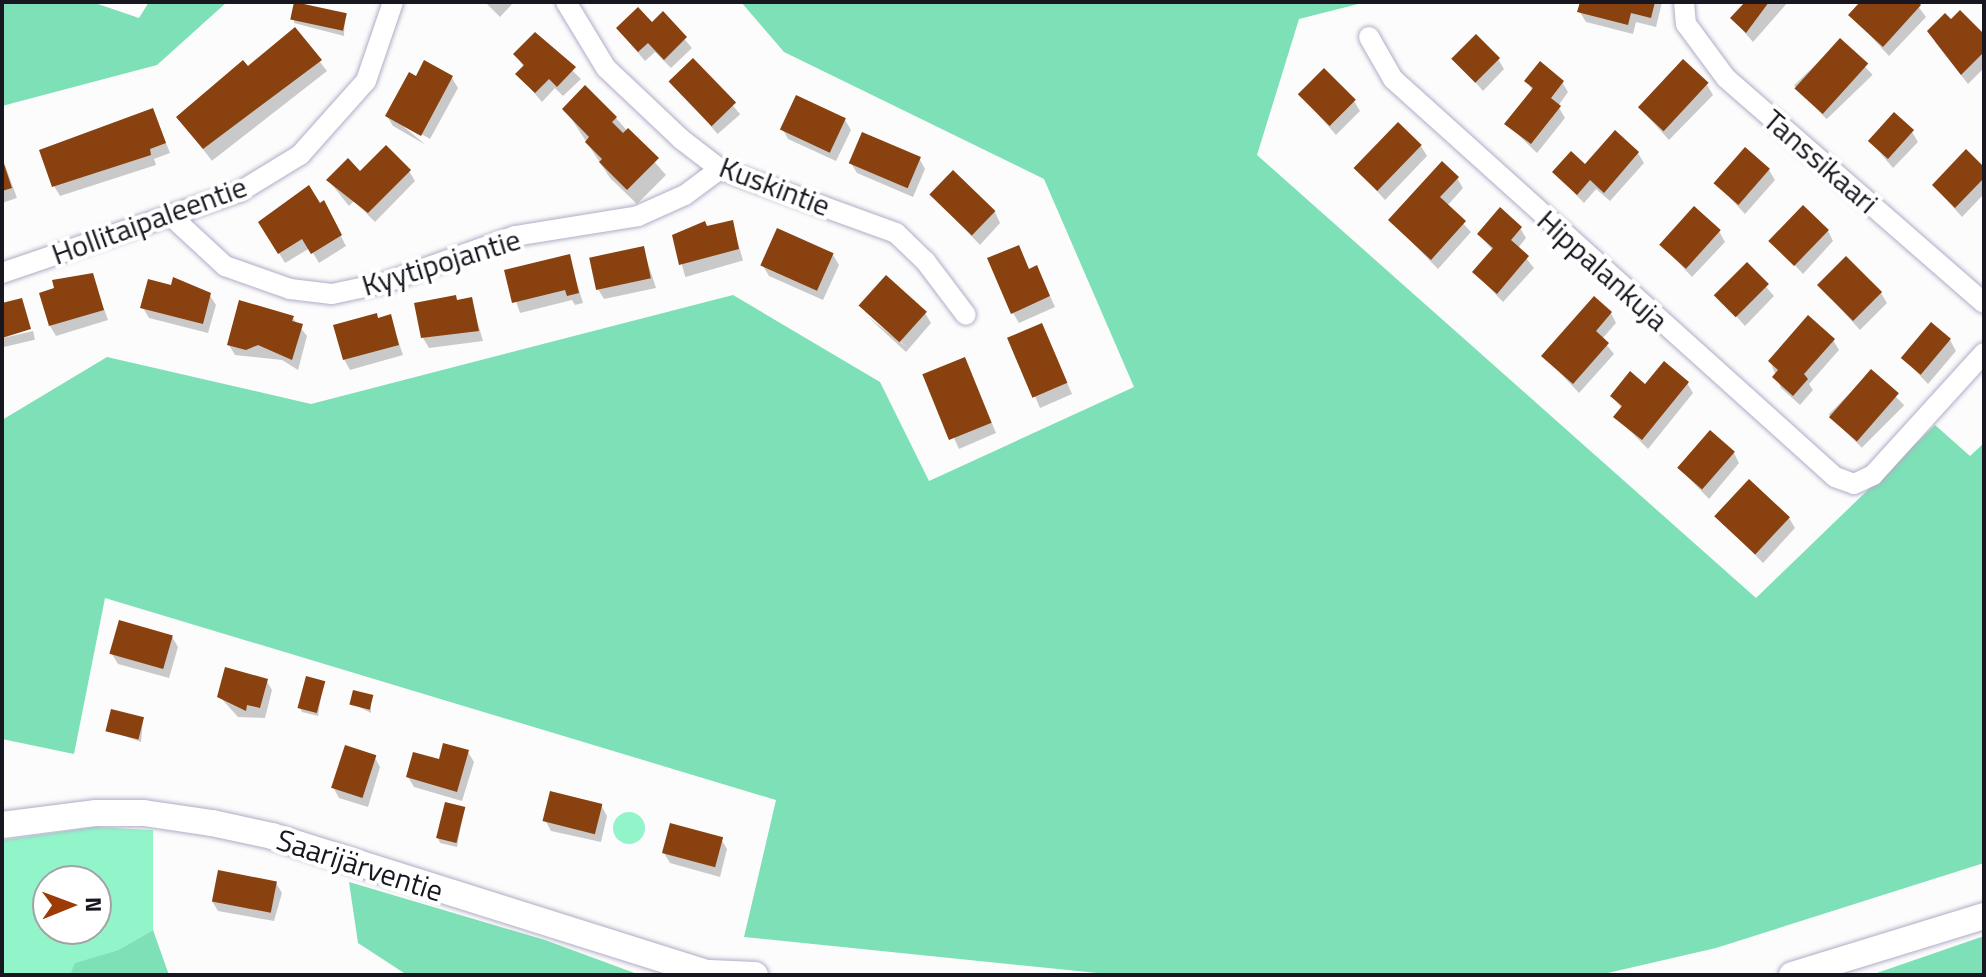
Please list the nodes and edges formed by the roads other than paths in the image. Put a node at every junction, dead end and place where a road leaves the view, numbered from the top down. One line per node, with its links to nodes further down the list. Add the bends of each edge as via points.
1 (393, 2): 6 (street, Hollitaipaleentie, via 366,81 300,155 241,191)
2 (566, 2): 5 (street, Kuskintie, via 606,68)
3 (1684, 2): 8 (street, Tanssikaari, via 1686,24 1726,78)
4 (1369, 37): 10 (street, Hippalankuja, via 1393,79 1835,477 1854,484 1873,475)
5 (720, 169): 6 (street, Kyytipojantie, via 685,195 638,216 515,236 384,283 332,294 290,289 225,266); 9 (street, Kuskintie, via 896,233)
6 (171, 216): 7 (street, Hollitaipaleentie)
7 (2, 273)
8 (1984, 303)
9 (966, 315)
10 (1984, 353)
11 (2, 825): 13 (main road, Saarijärventie, via 96,813 144,813 212,823 272,836)
12 (1984, 916): 15 (main road)
13 (711, 974): 14 (main road, Saarijärventie)
14 (755, 975)
15 (1792, 975)

